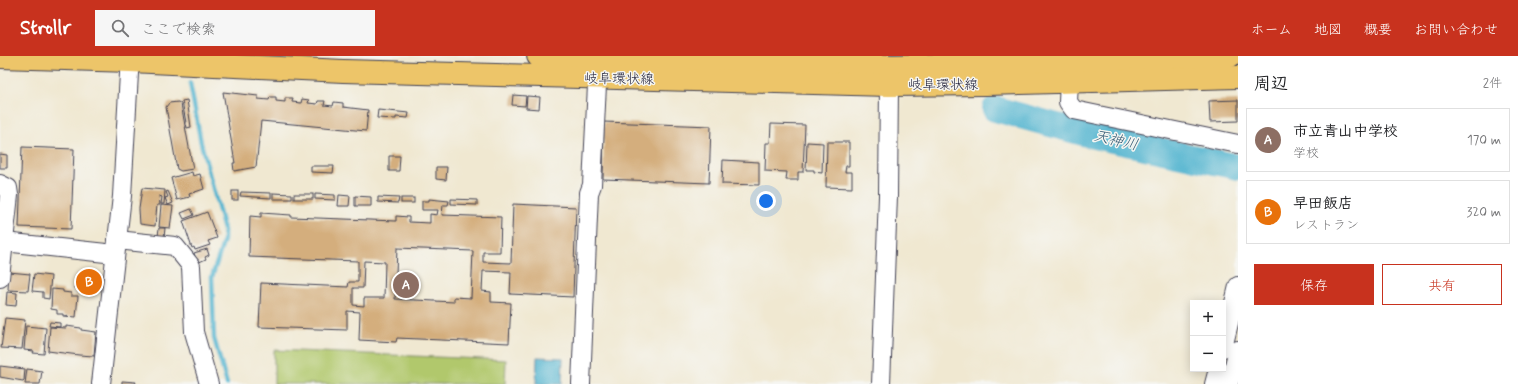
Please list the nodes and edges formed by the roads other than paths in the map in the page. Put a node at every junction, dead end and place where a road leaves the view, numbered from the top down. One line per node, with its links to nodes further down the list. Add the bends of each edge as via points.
1 (538, 56): 5 (main road, 岐阜環状線)
2 (1230, 56): 5 (main road, 岐阜環状線, via 901,66)
3 (0, 57): 4 (main road, 岐阜環状線)
4 (130, 58): 5 (main road, 岐阜環状線, via 343,71); 12 (street, via 122,196)
5 (598, 64): 8 (main road, 岐阜環状線); 20 (street, via 592,185 589,193)
6 (1238, 77): 7 (main road, 岐阜環状線)
7 (1069, 82): 8 (main road, 岐阜環状線); 9 (street, via 1068,102 1074,110)
8 (889, 85): 21 (street)
9 (1238, 144)
10 (0, 184): 11 (street, via 8,188 9,195)
11 (4, 242): 12 (street); 13 (street)
12 (116, 247): 18 (street); 19 (street, via 175,246 192,266 194,332)
13 (0, 278)
14 (1238, 286): 15 (street)
15 (1226, 336)
16 (1238, 350): 23 (street)
17 (1217, 372): 22 (street)
18 (101, 384)
19 (209, 384)
20 (581, 384)
21 (881, 384)
22 (1214, 384)
23 (1229, 384)

